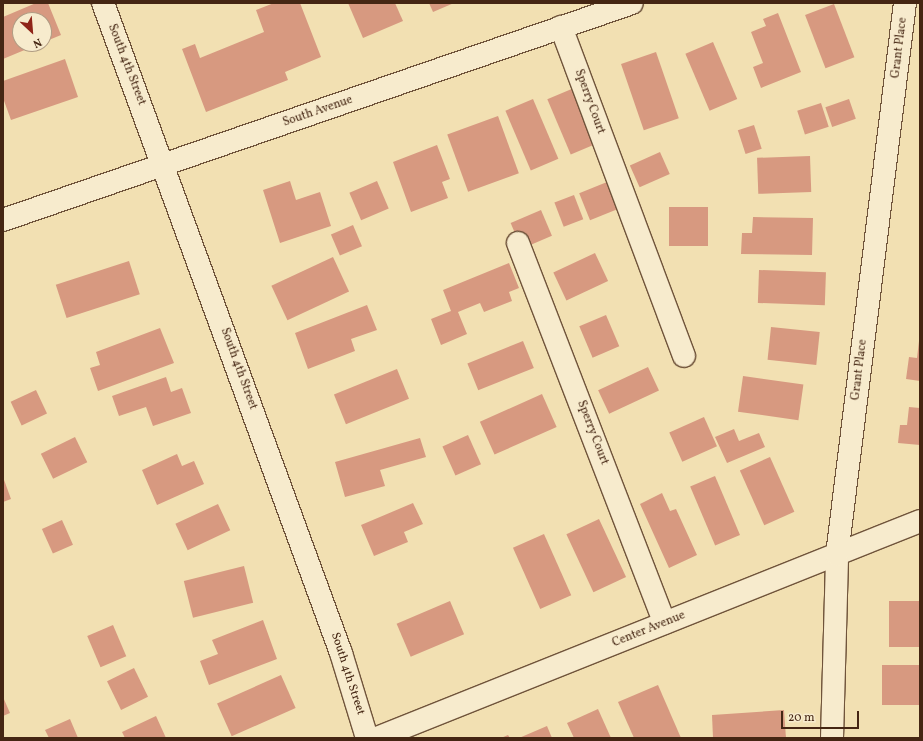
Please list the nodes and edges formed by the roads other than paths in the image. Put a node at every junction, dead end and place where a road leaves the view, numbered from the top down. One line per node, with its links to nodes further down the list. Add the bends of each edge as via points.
1 (103, 3): 5 (street, South 4th Street)
2 (632, 3): 4 (street, South Avenue)
3 (906, 3): 10 (street, Grant Place)
4 (561, 27): 5 (street, South Avenue); 8 (street, Sperry Court)
5 (164, 165): 6 (street, South Avenue); 12 (street, South 4th Street, via 341,653)
6 (3, 220)
7 (518, 243): 11 (street, Sperry Court)
8 (684, 356)
9 (920, 521): 10 (street, Center Avenue)
10 (836, 555): 11 (street, Center Avenue); 14 (street, Grant Place)
11 (665, 623): 13 (street, Center Avenue)
12 (367, 738)
13 (378, 738)
14 (832, 738)

